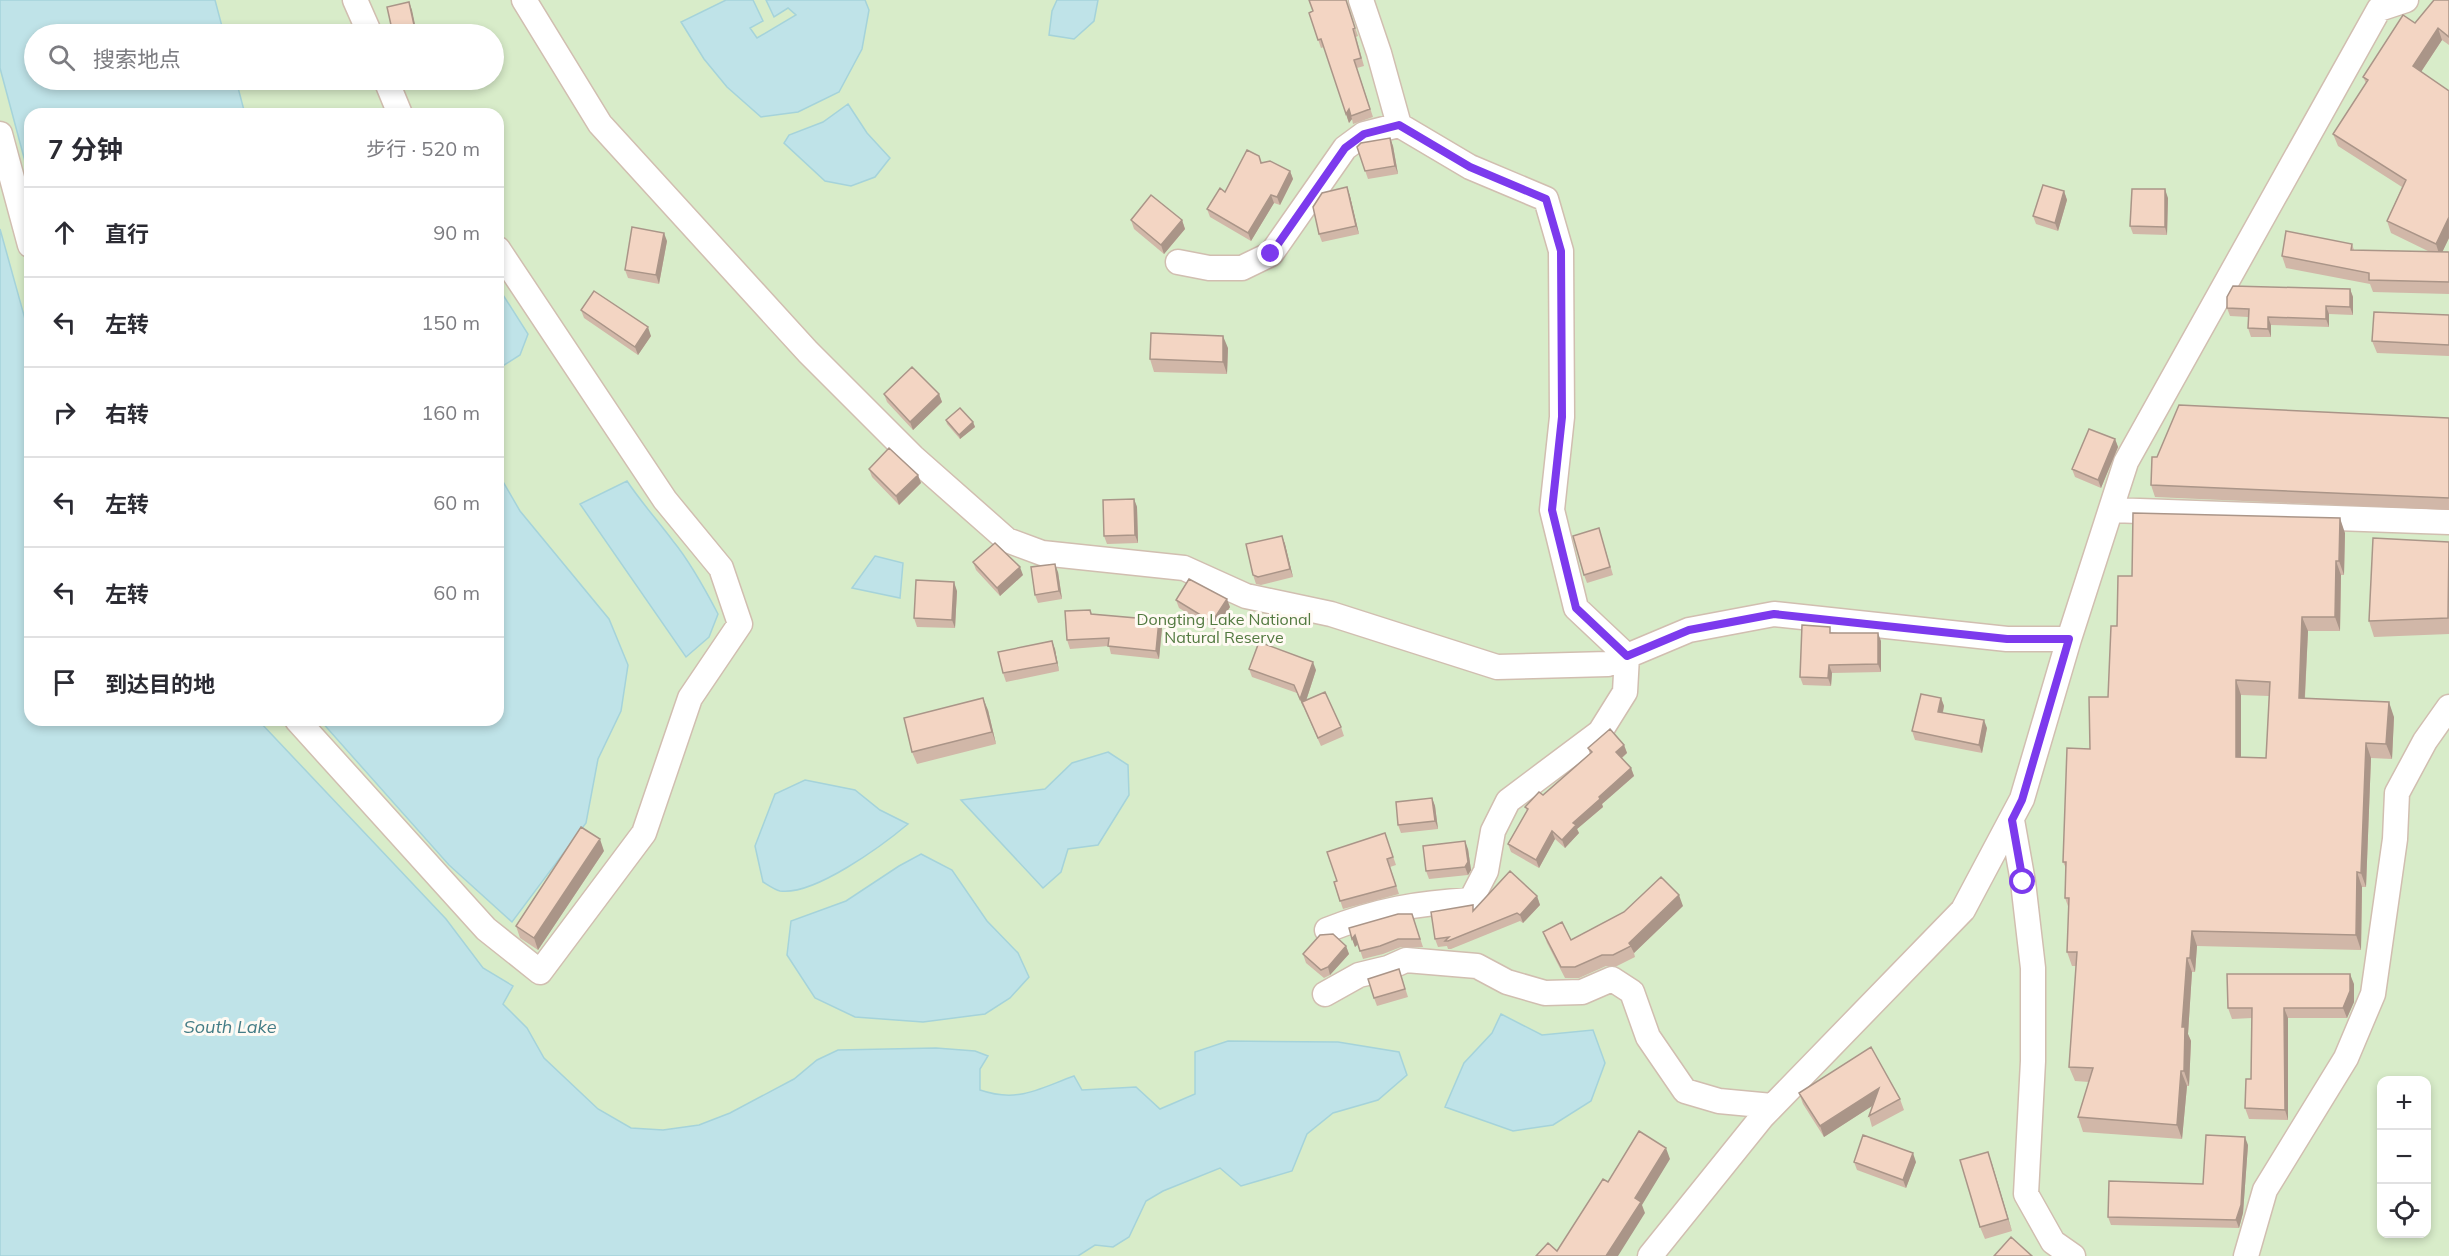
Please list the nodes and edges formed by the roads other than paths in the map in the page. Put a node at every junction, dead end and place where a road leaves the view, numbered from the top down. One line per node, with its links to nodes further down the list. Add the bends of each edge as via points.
1 (355, 0): 6 (street)
2 (524, 0): 17 (street, via 600,124 808,352 913,457 1007,540 1042,553 1184,568 1246,596 1331,614 1497,667 1608,664)
3 (1361, 0): 9 (street)
4 (2406, 0): 5 (street)
5 (2376, 5): 14 (street, via 2126,462)
6 (366, 24)
7 (391, 90): 8 (street)
8 (398, 108)
9 (1399, 125): 13 (street, via 1364,134 1345,148 1271,254 1242,268 1209,268); 17 (street, via 1470,167 1546,199 1561,251 1562,417 1552,510 1576,608)
10 (0, 134): 11 (street)
11 (24, 223)
12 (504, 258): 19 (street, via 665,500 721,568 740,624 690,698 644,833 540,972 486,929)
13 (1178, 262)
14 (2111, 510): 15 (street); 16 (street)
15 (2449, 522)
16 (2069, 639): 17 (street, via 2007,639 1774,614 1689,630); 20 (street, via 2022,800)
17 (1627, 656): 21 (street, via 1625,692 1600,732 1508,801 1493,831 1486,871 1471,900 1425,902 1391,909)
18 (2449, 707): 26 (street, via 2397,793 2395,839 2373,994 2346,1058 2265,1190)
19 (302, 726)
20 (2012, 820): 23 (street, via 1963,910); 25 (street, via 2033,968 2026,1194 2054,1242)
21 (1327, 930)
22 (1325, 994): 23 (street, via 1359,975 1406,960 1477,966 1507,982 1545,993 1582,992 1612,979 1632,992 1648,1037 1685,1091 1719,1101)
23 (1772, 1106): 24 (street)
24 (1650, 1256)
25 (2073, 1256)
26 (2246, 1256)

